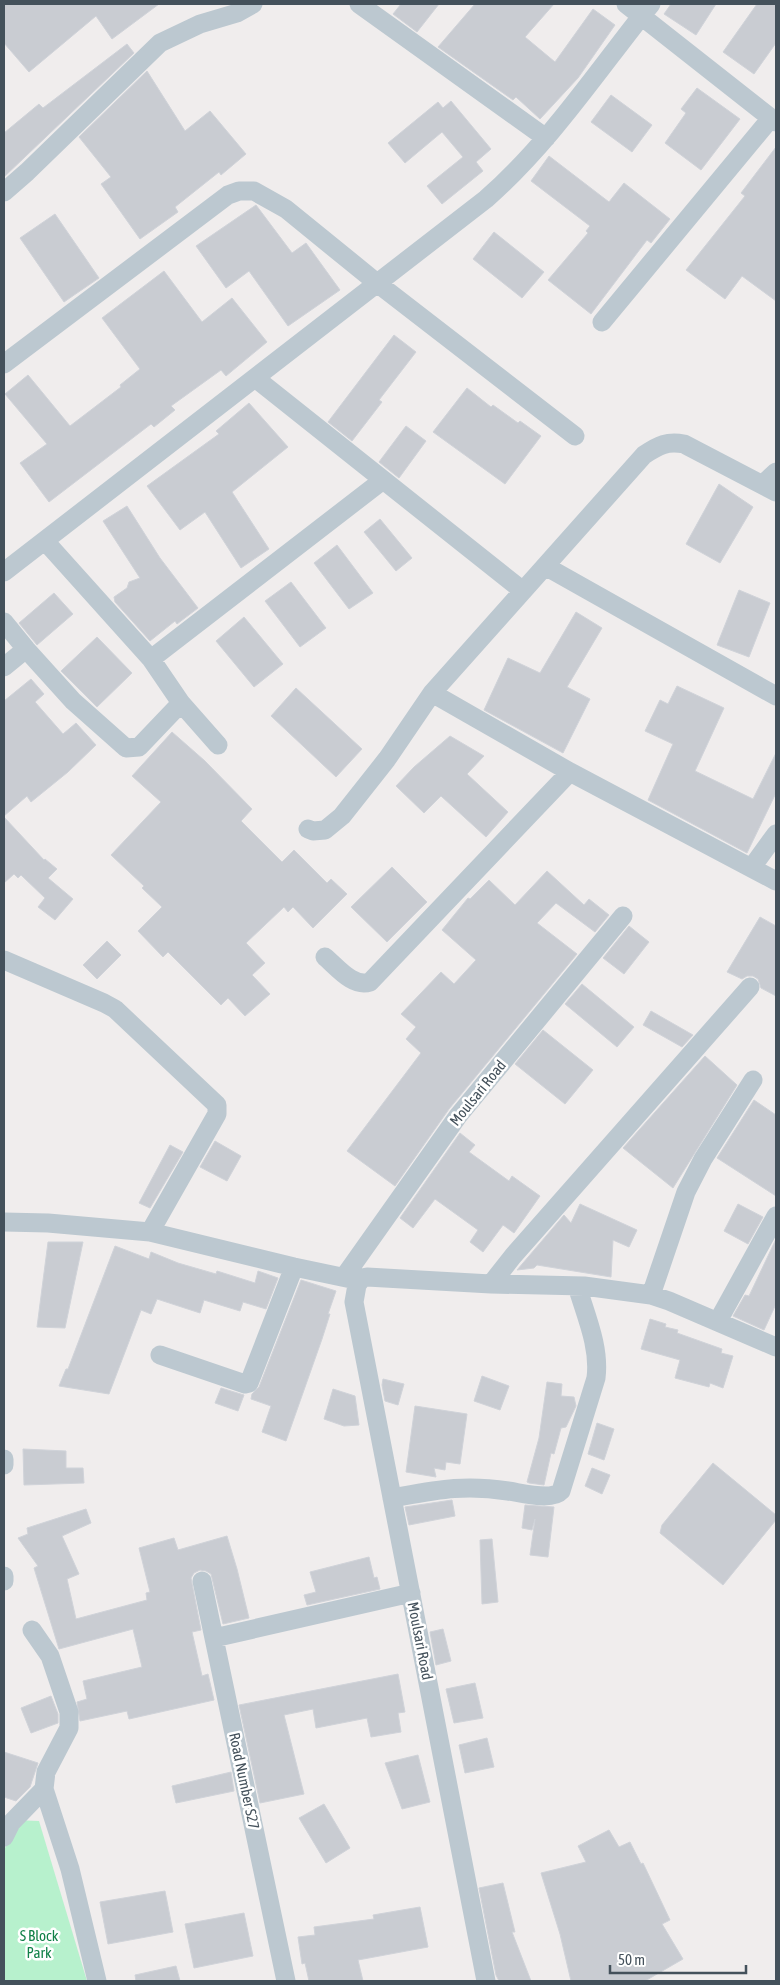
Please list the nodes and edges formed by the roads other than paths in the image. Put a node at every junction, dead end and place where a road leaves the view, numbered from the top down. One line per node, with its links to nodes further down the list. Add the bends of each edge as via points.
1 (253, 4): 7 (street, via 160,43)
2 (359, 4): 6 (street)
3 (626, 4): 4 (street)
4 (646, 10): 5 (street); 6 (street)
5 (774, 120): 9 (street)
6 (546, 138): 8 (street, via 506,182)
7 (4, 192)
8 (377, 283): 10 (street, via 286,210 254,190 239,191 228,195); 11 (street); 12 (street)
9 (602, 322)
10 (4, 364)
11 (255, 378): 13 (street); 15 (street)
12 (575, 436)
13 (383, 480): 18 (street); 21 (street)
14 (772, 483): 16 (street, via 684,444 672,442 656,446 644,454)
15 (45, 541): 17 (street); 21 (street)
16 (545, 566): 18 (street); 24 (street)
17 (4, 572)
18 (523, 591): 23 (street)
19 (4, 622): 20 (street)
20 (26, 649): 22 (street); 25 (street, via 73,701 126,748 139,747)
21 (150, 659): 25 (street)
22 (4, 667)
23 (432, 693): 27 (street); 28 (street, via 387,759 342,816 325,830)
24 (776, 696)
25 (180, 703): 26 (street)
26 (218, 746)
27 (570, 772): 30 (street); 33 (street, via 370,982 361,984 354,981)
28 (308, 829)
29 (776, 834): 30 (street)
30 (752, 867): 31 (street)
31 (776, 881)
32 (623, 916): 41 (street, Moulsari Road, via 458,1116)
33 (325, 957)
34 (4, 960): 39 (street, via 115,1009 217,1105 217,1114)
35 (750, 987): 42 (street)
36 (753, 1080): 44 (street, via 686,1192)
37 (776, 1216): 45 (street)
38 (4, 1222): 39 (street)
39 (150, 1232): 40 (street)
40 (294, 1267): 41 (street); 47 (street, via 249,1384)
41 (351, 1279): 42 (street, via 367,1277); 50 (street, Moulsari Road, via 357,1285 354,1302)
42 (491, 1284): 43 (street)
43 (577, 1286): 44 (street); 50 (street, via 598,1363 561,1491 555,1496 464,1486)
44 (651, 1295): 45 (street)
45 (718, 1321): 46 (street)
46 (776, 1347)
47 (160, 1355)
48 (4, 1459): 49 (street)
49 (4, 1466)
50 (392, 1498): 54 (street, Moulsari Road)
51 (4, 1576): 52 (street)
52 (4, 1581)
53 (202, 1581): 56 (street, Road Number S27)
54 (411, 1592): 56 (street); 61 (street, Moulsari Road)
55 (32, 1630): 57 (street, via 50,1656 70,1712 69,1728 46,1772)
56 (214, 1638): 60 (street, Road Number S27)
57 (44, 1790): 58 (street, via 11,1823); 59 (street, via 70,1869)
58 (4, 1837)
59 (97, 1981)
60 (286, 1981)
61 (486, 1981)

